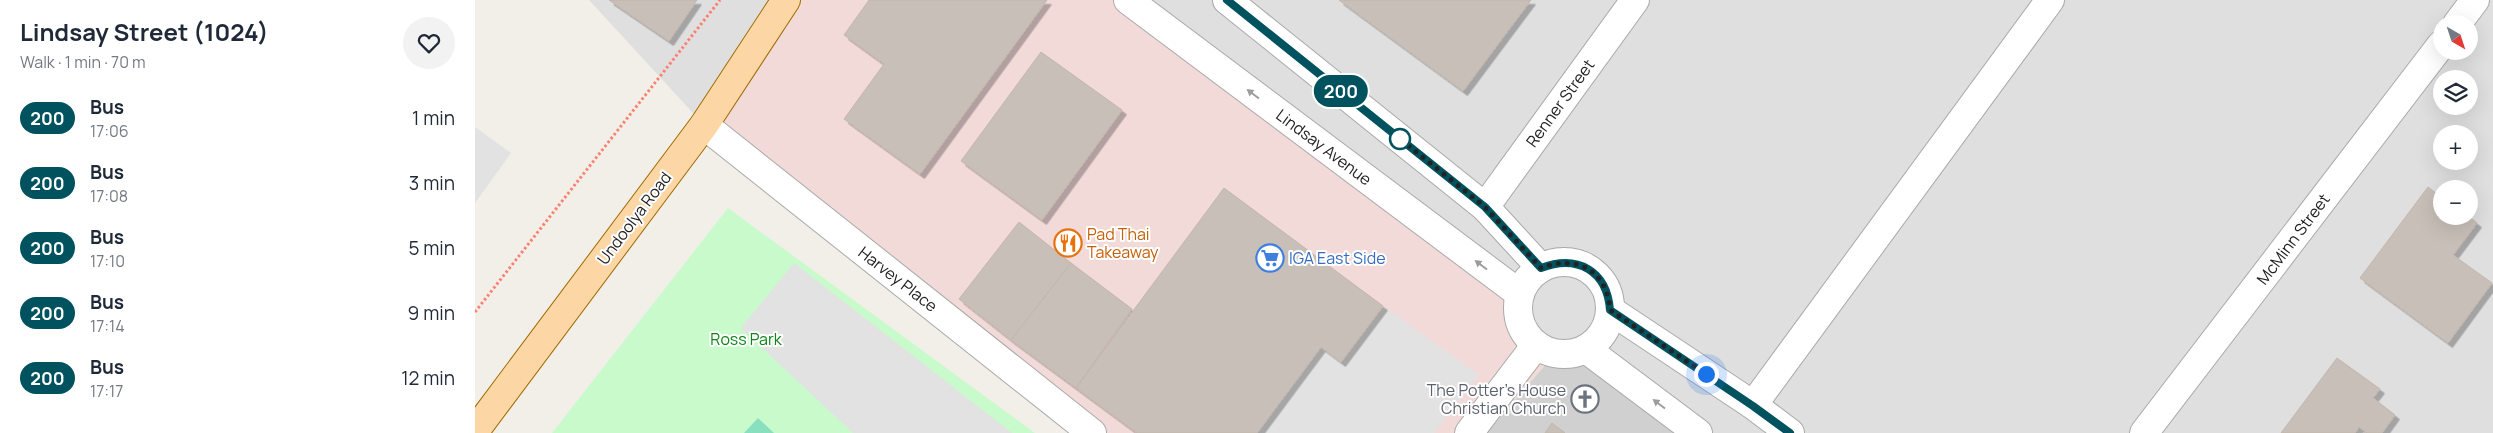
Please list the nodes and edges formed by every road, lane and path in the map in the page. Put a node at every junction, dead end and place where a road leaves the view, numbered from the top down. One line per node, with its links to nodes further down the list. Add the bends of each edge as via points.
1 (720, 0): 15 (path)
2 (786, 0): 10 (main road, Undoolya Road)
3 (1128, 0): 13 (street, Lindsay Avenue, one-way to 3)
4 (1227, 0): 11 (street)
5 (1635, 0): 11 (street, Renner Street)
6 (2050, 0): 18 (street)
7 (2475, 0): 8 (street)
8 (2464, 15)
9 (2433, 54): 24 (street, McMinn Street)
10 (704, 125): 19 (main road, Undoolya Road); 20 (street, Harvey Place)
11 (1485, 207): 12 (street)
12 (1541, 268): 13 (street, via 1525,284); 14 (street, via 1569,262 1594,273 1609,296)
13 (1521, 294): 16 (street, via 1519,318 1523,330)
14 (1610, 310): 17 (street, via 1607,326 1598,340); 18 (street)
15 (475, 312)
16 (1537, 345): 17 (street, via 1557,354 1572,354); 21 (street)
17 (1586, 349): 22 (street, one-way to 17)
18 (1753, 406): 23 (street)
19 (475, 431)
20 (1092, 433)
21 (1469, 433)
22 (1698, 433)
23 (1790, 433)
24 (2144, 433)

